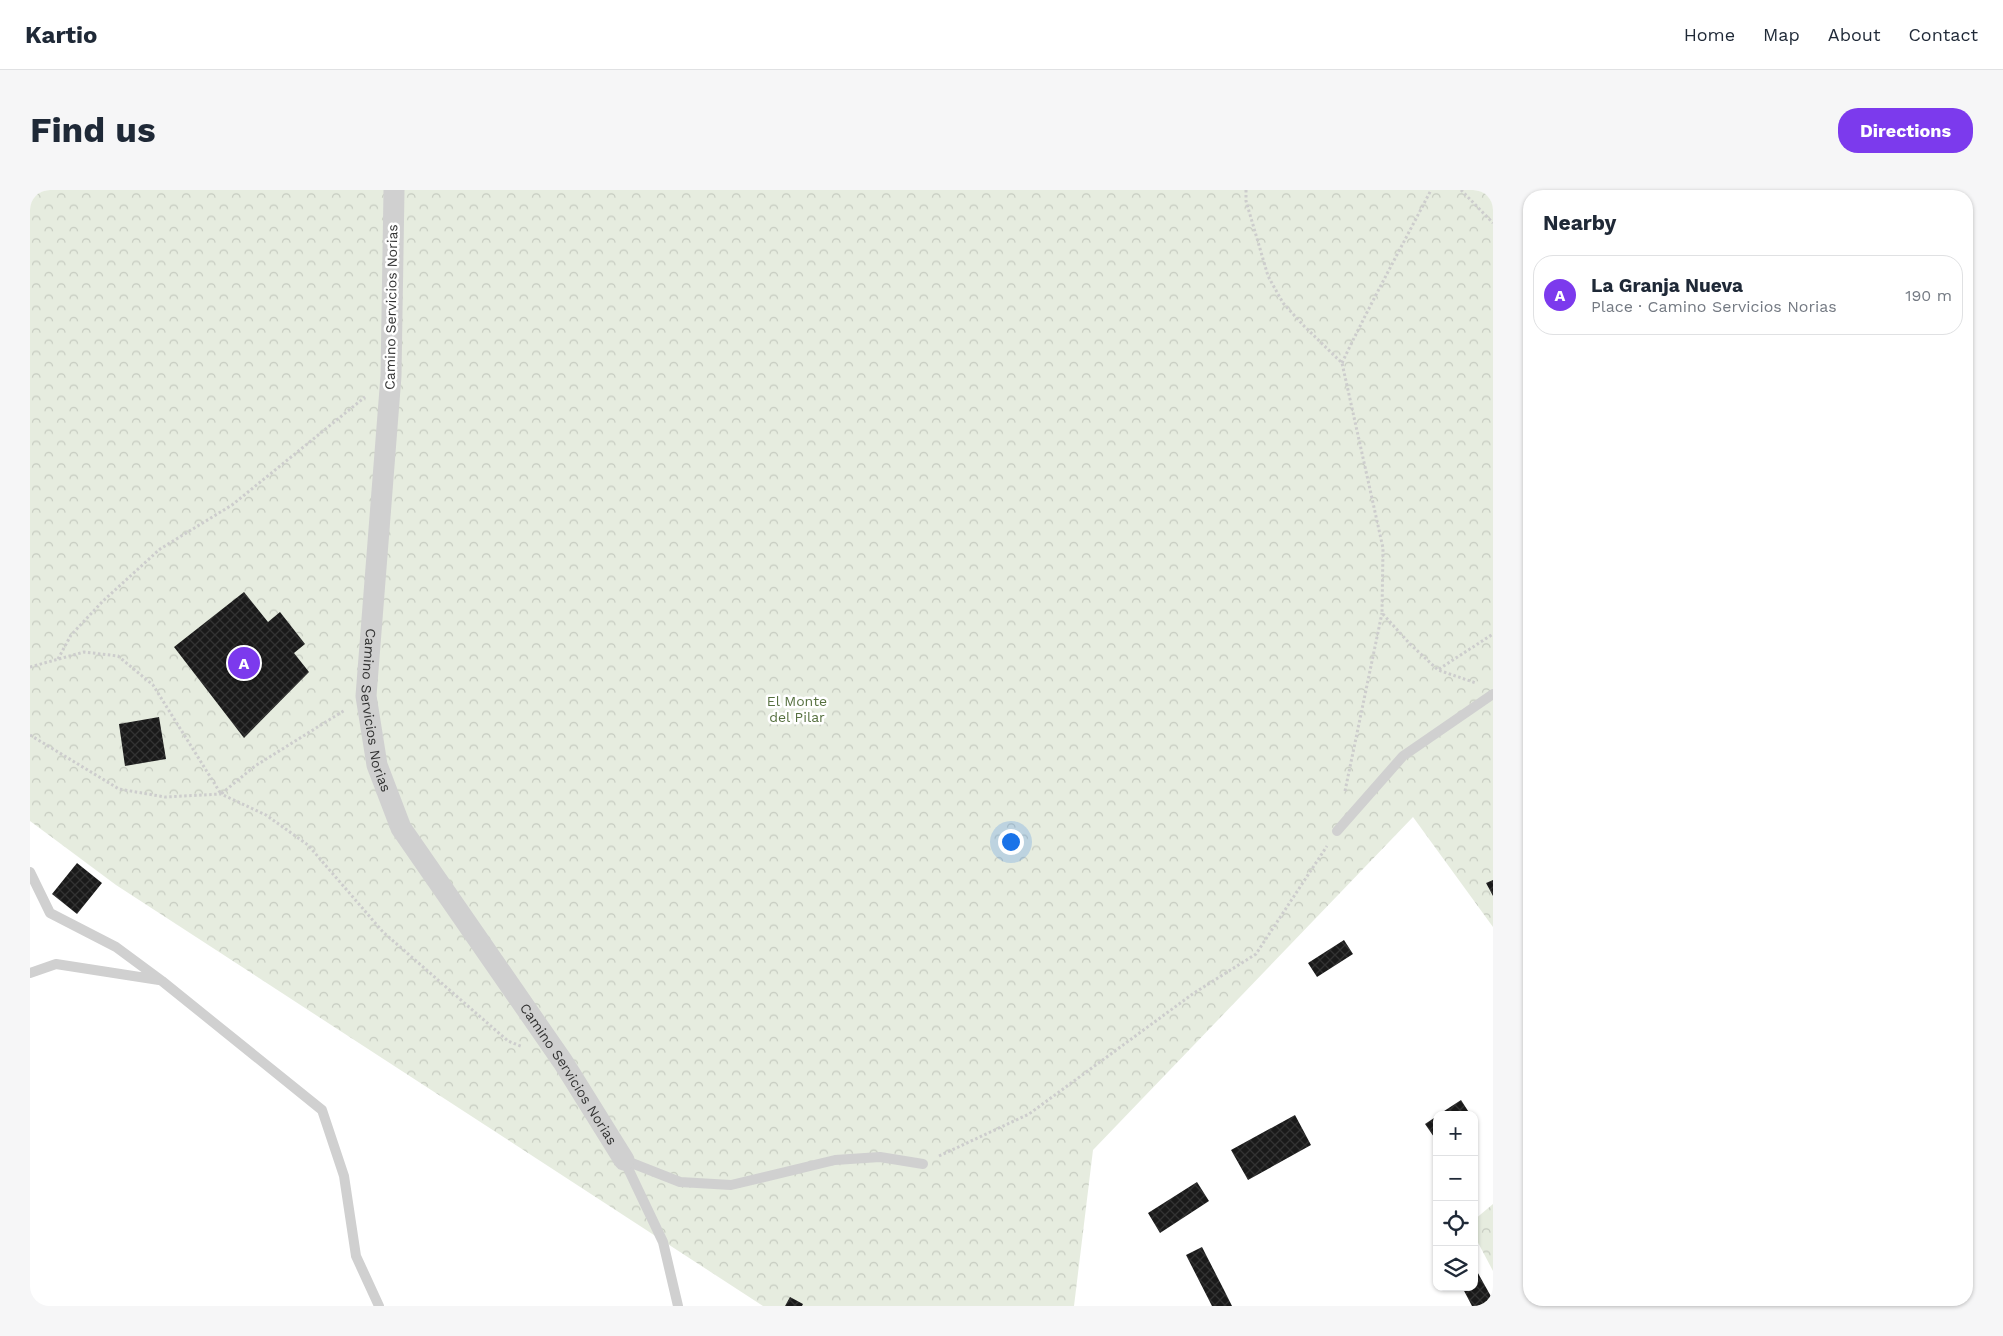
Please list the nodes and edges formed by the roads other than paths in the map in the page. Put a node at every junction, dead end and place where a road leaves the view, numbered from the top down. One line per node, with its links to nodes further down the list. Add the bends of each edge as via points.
1 (394, 190): 7 (street, Camino Servicios Norias, via 391,376 366,696 377,765 401,828 563,1062)
2 (1493, 694): 3 (lane, via 1402,756)
3 (1337, 831)
4 (30, 872): 6 (lane, via 50,913 116,947)
5 (30, 973): 6 (lane, via 56,964)
6 (162, 980): 9 (lane, via 322,1110 344,1176 356,1256)
7 (624, 1160): 8 (lane, via 680,1182 731,1185 835,1160 880,1157); 10 (lane, via 664,1242)
8 (923, 1164)
9 (379, 1306)
10 (678, 1306)

